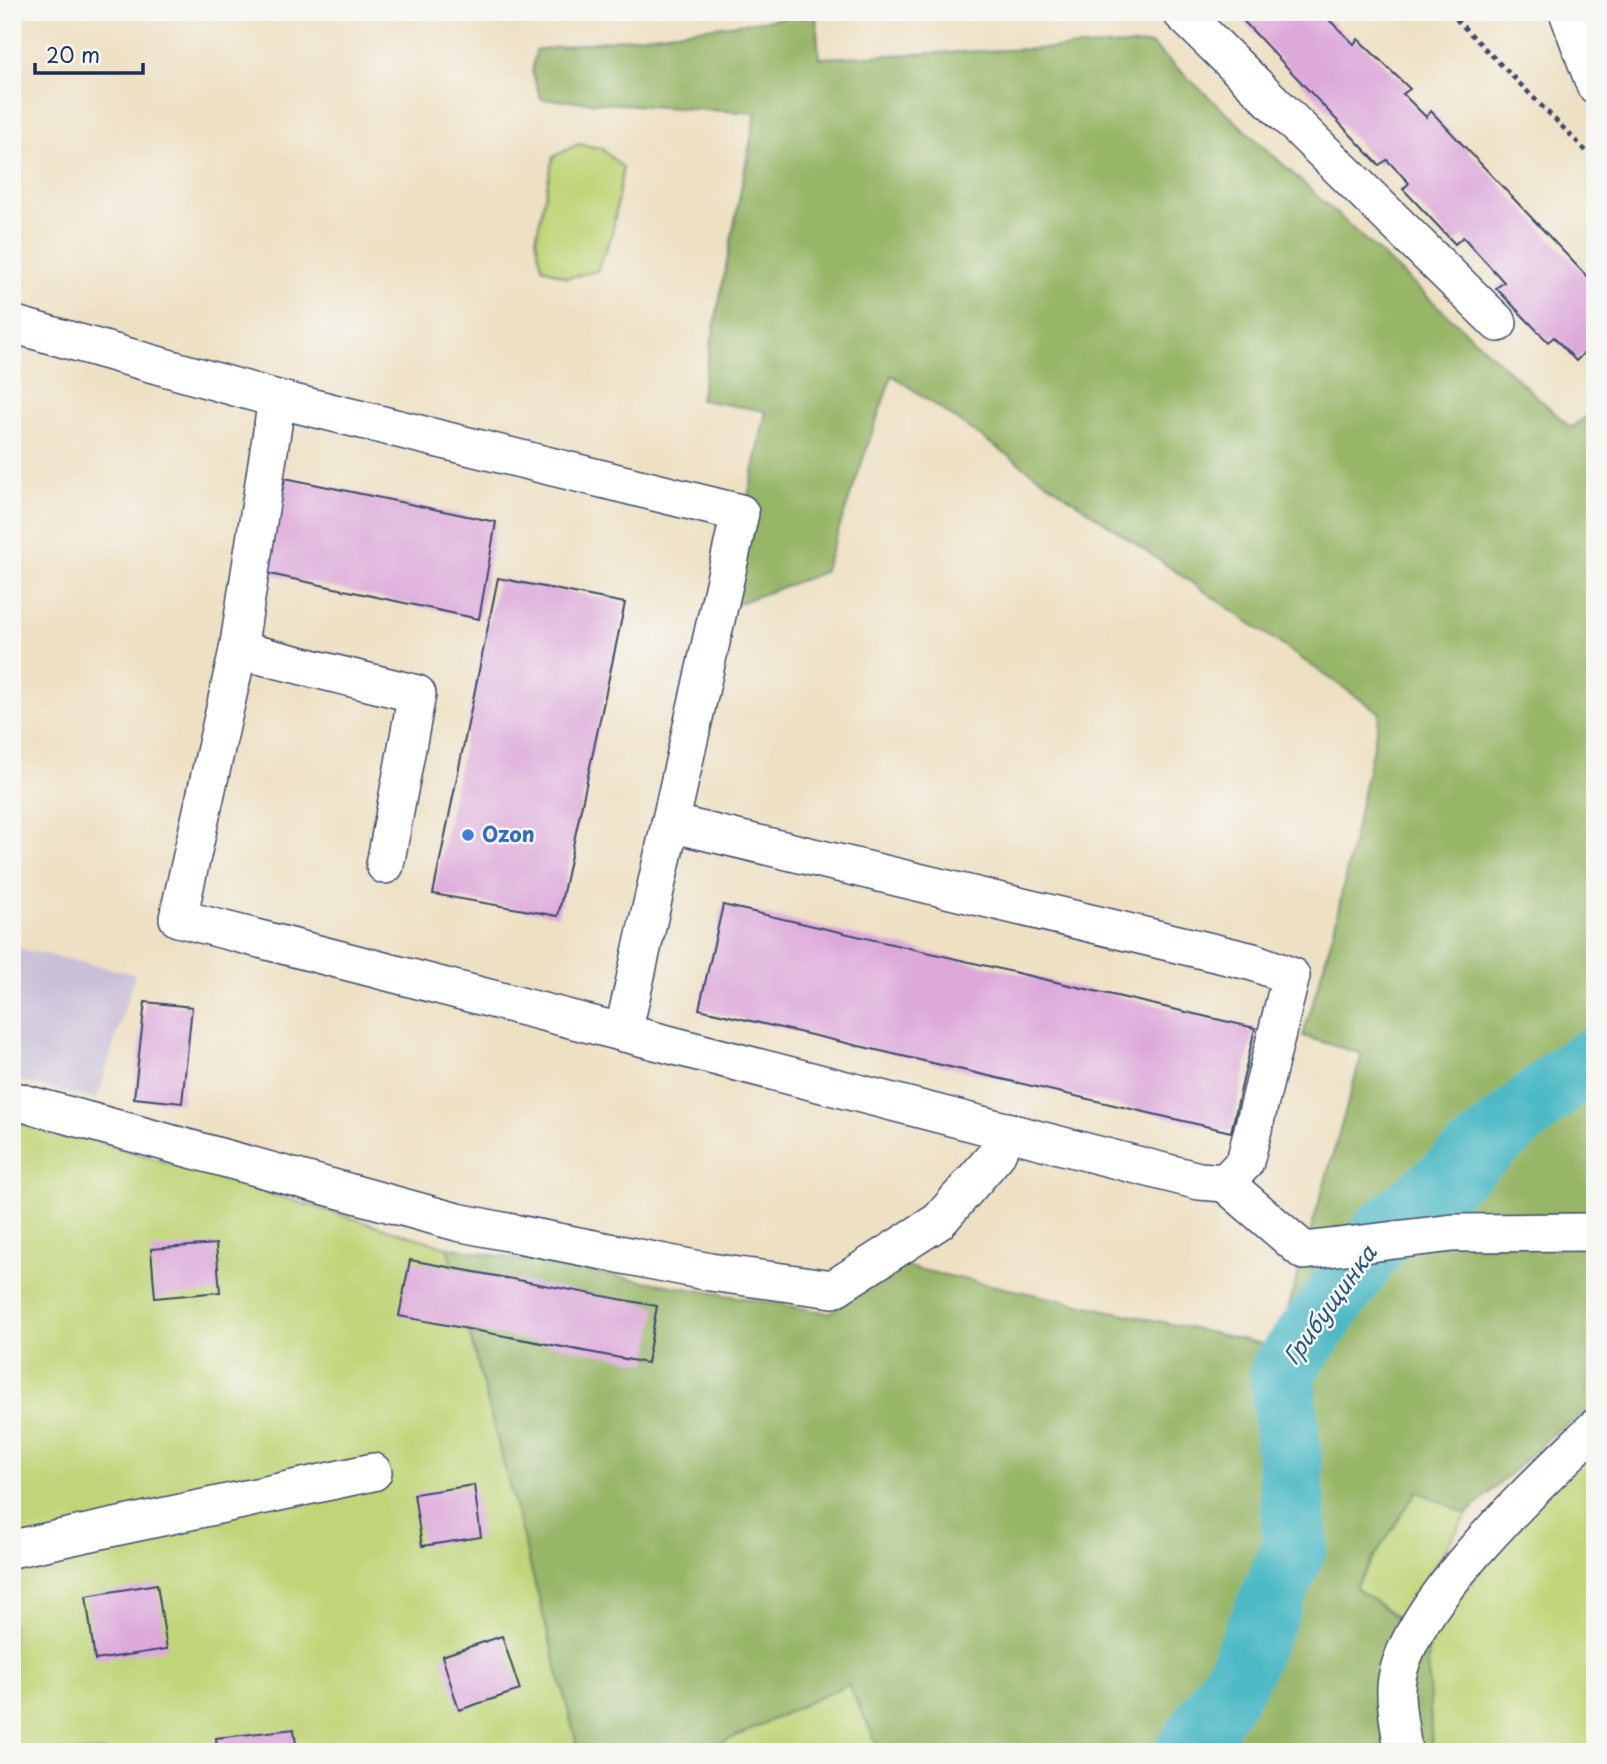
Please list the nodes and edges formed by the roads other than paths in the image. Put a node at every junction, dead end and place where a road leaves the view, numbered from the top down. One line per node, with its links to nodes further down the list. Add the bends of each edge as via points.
1 (1181, 12): 4 (street)
2 (1568, 12): 3 (street)
3 (1595, 85)
4 (1498, 323)
5 (12, 324): 6 (street)
6 (277, 398): 7 (street); 8 (street, via 740,513)
7 (238, 650): 9 (street, via 417,694); 10 (street, via 178,918)
8 (670, 823): 10 (street); 13 (street, via 1253,962 1291,975 1245,1162)
9 (385, 864)
10 (623, 1032): 12 (street)
11 (12, 1100): 12 (street, via 457,1222 710,1272 833,1289 939,1221 996,1155)
12 (1007, 1131): 13 (street, via 1199,1181)
13 (1225, 1183): 14 (street, via 1304,1251 1453,1233)
14 (1595, 1233)
15 (1595, 1428): 18 (street, via 1438,1593 1407,1649 1396,1686)
16 (373, 1472): 17 (street)
17 (12, 1549)
18 (1403, 1752)

